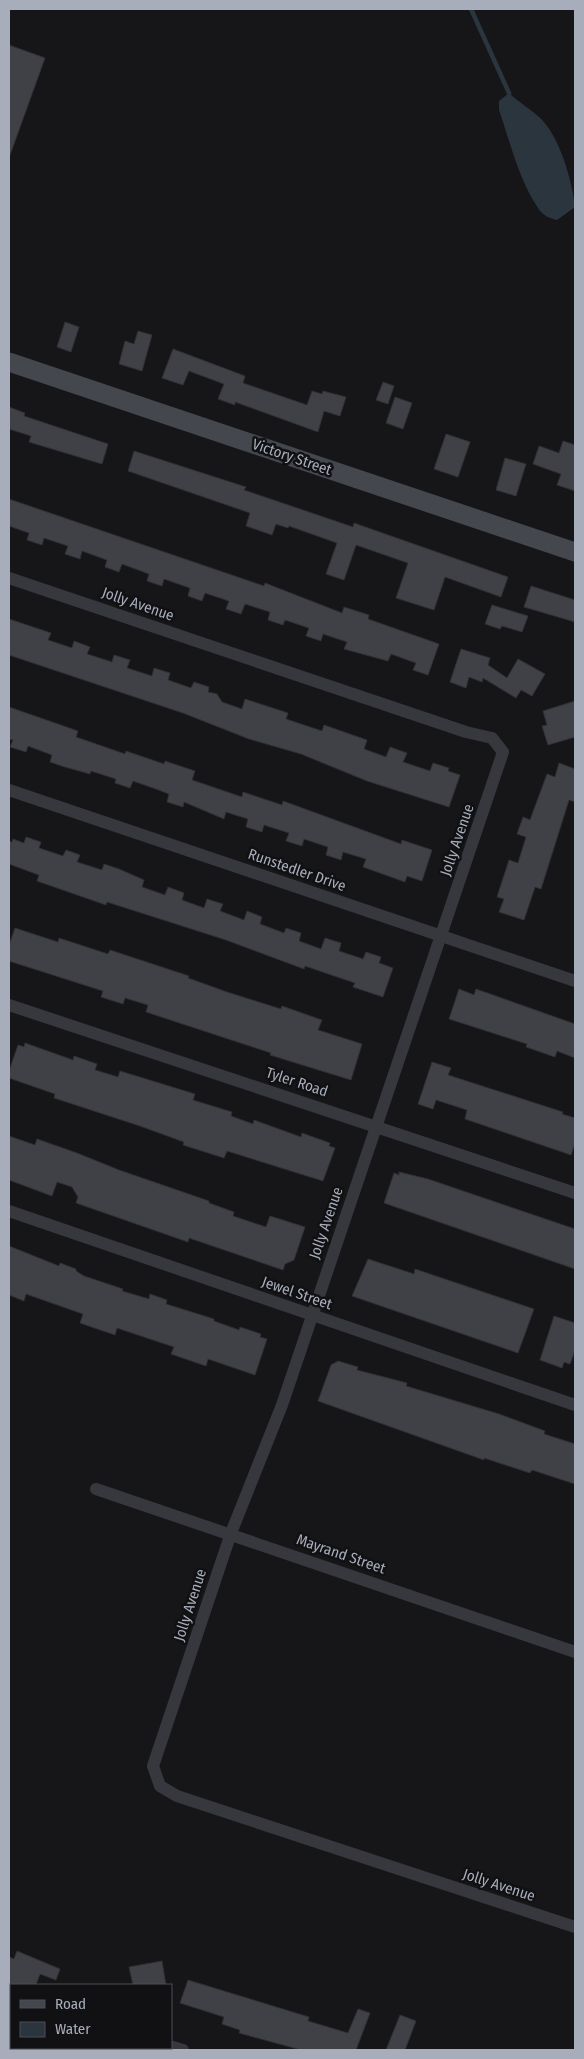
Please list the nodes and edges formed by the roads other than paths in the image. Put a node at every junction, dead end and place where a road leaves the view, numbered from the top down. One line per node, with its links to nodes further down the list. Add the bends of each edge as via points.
1 (9, 362): 2 (street, Victory Street)
2 (575, 552)
3 (9, 578): 5 (street, Jolly Avenue, via 492,738 503,752)
4 (9, 790): 5 (street, Runstedler Drive)
5 (441, 935): 6 (street, Runstedler Drive); 8 (street, Jolly Avenue)
6 (575, 981)
7 (9, 1005): 8 (street, Tyler Road)
8 (377, 1125): 9 (street, Tyler Road); 11 (street, Jolly Avenue)
9 (575, 1193)
10 (9, 1211): 11 (street, Jewel Street)
11 (312, 1315): 12 (street, Jewel Street); 14 (street, Jolly Avenue, via 280,1410)
12 (575, 1405)
13 (96, 1489): 14 (street, Mayrand Street)
14 (231, 1533): 15 (street, Mayrand Street); 16 (street, Jolly Avenue, via 153,1766 160,1786 177,1796)
15 (575, 1652)
16 (575, 1927)

